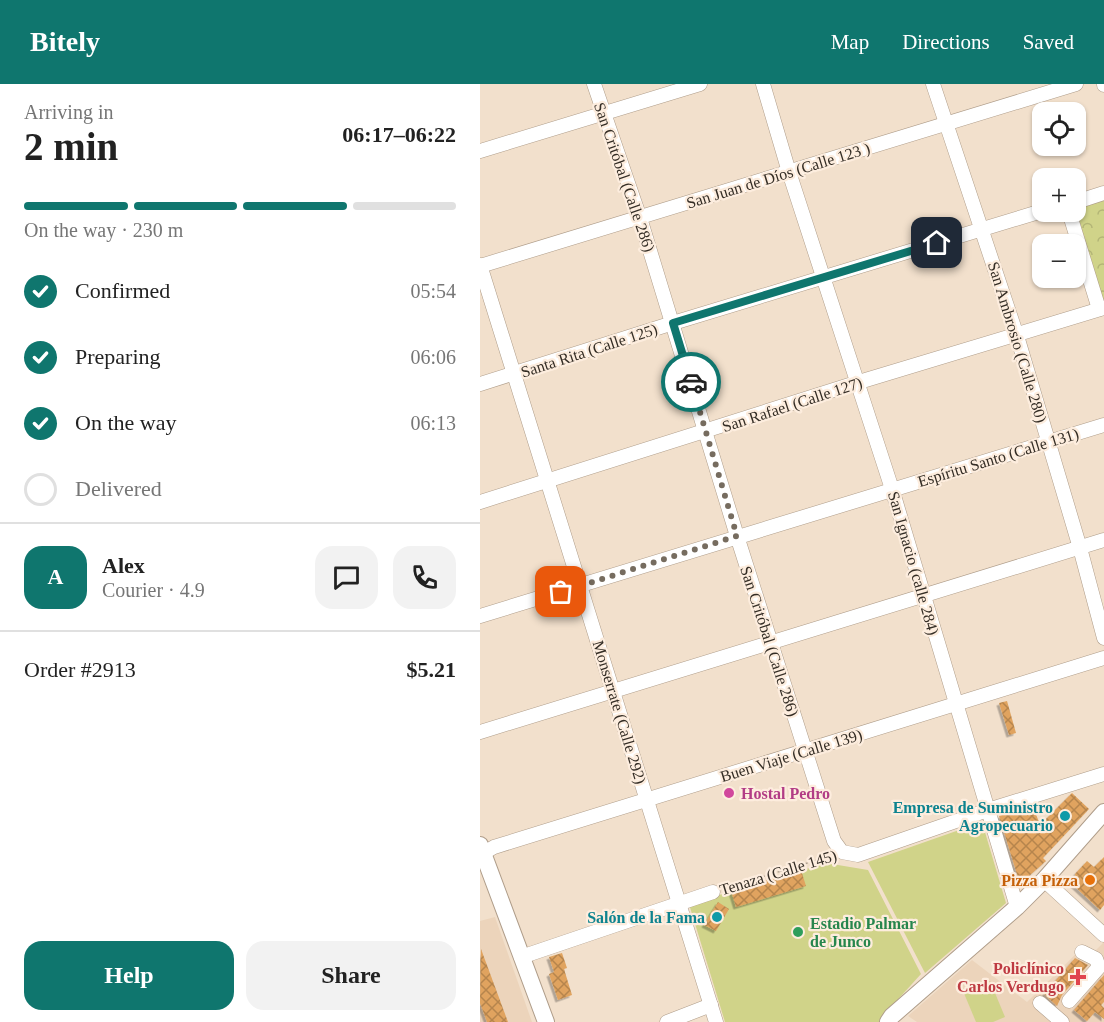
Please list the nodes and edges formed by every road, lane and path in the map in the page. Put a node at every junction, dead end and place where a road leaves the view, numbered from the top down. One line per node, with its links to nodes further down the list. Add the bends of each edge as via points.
1 (594, 84): 6 (street, San Critóbal (Calle 286))
2 (700, 84): 6 (street)
3 (763, 84): 9 (street, San Ignacio (calle 284))
4 (933, 84): 7 (street, San Ambrosio (Calle 280))
5 (1076, 84): 7 (street, San Juan de Díos (Calle 123 ))
6 (604, 113): 8 (street); 13 (street, San Critóbal (Calle 286))
7 (946, 124): 9 (street, San Juan de Díos (Calle 123 )); 15 (street, San Ambrosio (Calle 280))
8 (480, 151)
9 (789, 172): 13 (street, San Juan de Díos (Calle 123 )); 17 (street, San Ignacio (calle 284))
10 (1104, 193): 11 (street)
11 (1086, 199)
12 (1032, 215): 15 (street, Santa Rita (Calle 125))
13 (640, 218): 16 (street, San Juan de Díos (Calle 123 )); 19 (street, San Critóbal (Calle 286))
14 (1072, 222): 18 (street)
15 (982, 230): 17 (street, Santa Rita (Calle 125)); 20 (street, San Ambrosio (Calle 280))
16 (480, 266): 21 (street, Monserrate (Calle 292))
17 (824, 277): 19 (street, Santa Rita (Calle 125)); 22 (street, San Ignacio (calle 284))
18 (1102, 309): 20 (street, San Rafael (Calle 127))
19 (673, 323): 21 (street, Santa Rita (Calle 125)); 25 (street, San Critóbal (Calle 286))
20 (1017, 336): 22 (street, San Rafael (Calle 127)); 26 (street, San Ambrosio (Calle 280))
21 (513, 374): 23 (street, Santa Rita (Calle 125)); 27 (street, Monserrate (Calle 292))
22 (859, 382): 25 (street, San Rafael (Calle 127)); 28 (street, San Ignacio (calle 284))
23 (480, 384)
24 (1104, 424): 26 (street, Espíritu Santo (Calle 131))
25 (706, 432): 27 (street, San Rafael (Calle 127)); 30 (street, San Critóbal (Calle 286))
26 (1049, 442): 28 (street, Espíritu Santo (Calle 131)); 32 (street, San Ambrosio (Calle 280))
27 (548, 482): 29 (street, San Rafael (Calle 127)); 33 (street, Monserrate (Calle 292))
28 (892, 489): 30 (street, Espíritu Santo (Calle 131)); 34 (street, San Ignacio (calle 284))
29 (480, 502)
30 (737, 536): 33 (street, Espíritu Santo (Calle 131)); 37 (street, San Critóbal (Calle 286))
31 (1104, 540): 32 (street)
32 (1080, 548): 34 (street); 36 (street, San Ambrosio (Calle 280))
33 (581, 586): 35 (street, Espíritu Santo (Calle 131)); 39 (street, Monserrate (Calle 292))
34 (924, 596): 37 (street); 40 (street, San Ignacio (calle 284))
35 (480, 616)
36 (1104, 638)
37 (771, 643): 39 (street); 42 (street, San Critóbal (Calle 286))
38 (1104, 658): 40 (street, Buen Viaje (Calle 139))
39 (614, 691): 41 (street); 44 (street, Monserrate (Calle 292))
40 (956, 703): 42 (street, Buen Viaje (Calle 139)); 45 (street, San Ignacio (calle 284))
41 (480, 732)
42 (806, 751): 44 (street, Buen Viaje (Calle 139)); 48 (street, San Critóbal (Calle 286), via 834,841)
43 (1104, 774): 45 (street, Tenaza (Calle 145))
44 (648, 800): 47 (street, Buen Viaje (Calle 139)); 51 (street, Monserrate (Calle 292))
45 (988, 810): 48 (street, Tenaza (Calle 145), via 858,855); 52 (street, San Ignacio (calle 284))
46 (1104, 812): 49 (main road)
47 (481, 852): 56 (main road)
48 (842, 852): 50 (path, Tenaza (Calle 145))
49 (1044, 880): 52 (main road); 53 (street)
50 (713, 892): 51 (street, Tenaza (Calle 145))
51 (681, 902): 56 (street, Tenaza (Calle 145)); 59 (street, Monserrate (Calle 292))
52 (1017, 907): 60 (main road)
53 (1104, 935)
54 (1082, 952): 55 (street)
55 (1100, 954): 57 (street, via 1099,967)
56 (521, 957): 61 (main road)
57 (1069, 1001)
58 (1040, 1003): 64 (street)
59 (711, 1005): 62 (street); 63 (street, Monserrate (Calle 292))
60 (894, 1020)
61 (546, 1022)
62 (667, 1022)
63 (716, 1022)
64 (1062, 1022)

